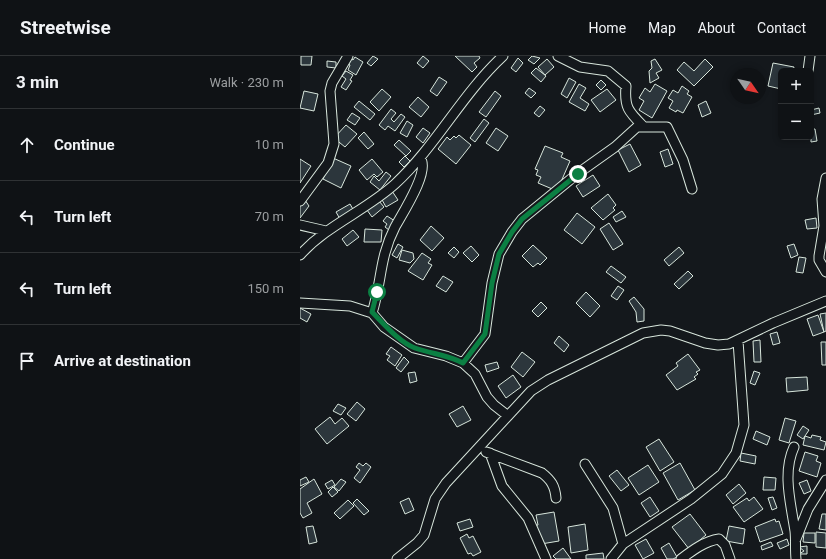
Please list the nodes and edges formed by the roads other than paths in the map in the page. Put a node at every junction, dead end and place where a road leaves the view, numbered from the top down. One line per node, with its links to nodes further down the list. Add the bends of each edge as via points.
1 (348, 56): 10 (street, via 330,91 334,144 328,163)
2 (503, 56): 7 (street, via 486,71)
3 (558, 56): 6 (street, via 580,67 602,69 614,75 626,86 625,101 629,111)
4 (810, 56): 5 (street)
5 (808, 68)
6 (644, 127): 9 (street, via 666,127 684,160); 19 (street, via 637,127 522,219 512,232 499,254 485,334)
7 (420, 158): 12 (street, via 394,184 355,215); 17 (street, via 424,166 422,174 382,257)
8 (826, 178): 14 (street, via 822,199 824,226 819,256)
9 (692, 189)
10 (300, 201)
11 (300, 225): 12 (street)
12 (326, 231): 13 (street)
13 (300, 255)
14 (826, 272)
15 (826, 301): 18 (street)
16 (300, 303): 17 (street, via 350,306)
17 (372, 312): 19 (street, via 384,327 414,348)
18 (738, 341): 20 (street, via 718,345 670,331 643,333 548,380 532,391); 28 (street, via 744,425 736,453 722,474 691,499)
19 (463, 363): 20 (street, via 475,374 487,397)
20 (508, 416): 22 (street)
21 (794, 447): 27 (street, via 789,470)
22 (478, 449): 23 (street); 29 (street, via 446,483 435,499 421,539)
23 (490, 454): 26 (street, via 542,473 550,479); 30 (street, via 502,486 528,518)
24 (586, 464): 28 (street, via 613,508)
25 (826, 480): 27 (street, via 808,509)
26 (556, 498)
27 (796, 540): 34 (street)
28 (624, 544): 31 (street)
29 (397, 559)
30 (546, 559)
31 (611, 559)
32 (681, 559): 33 (street, via 698,547 719,539 725,545)
33 (730, 559)
34 (796, 559)

